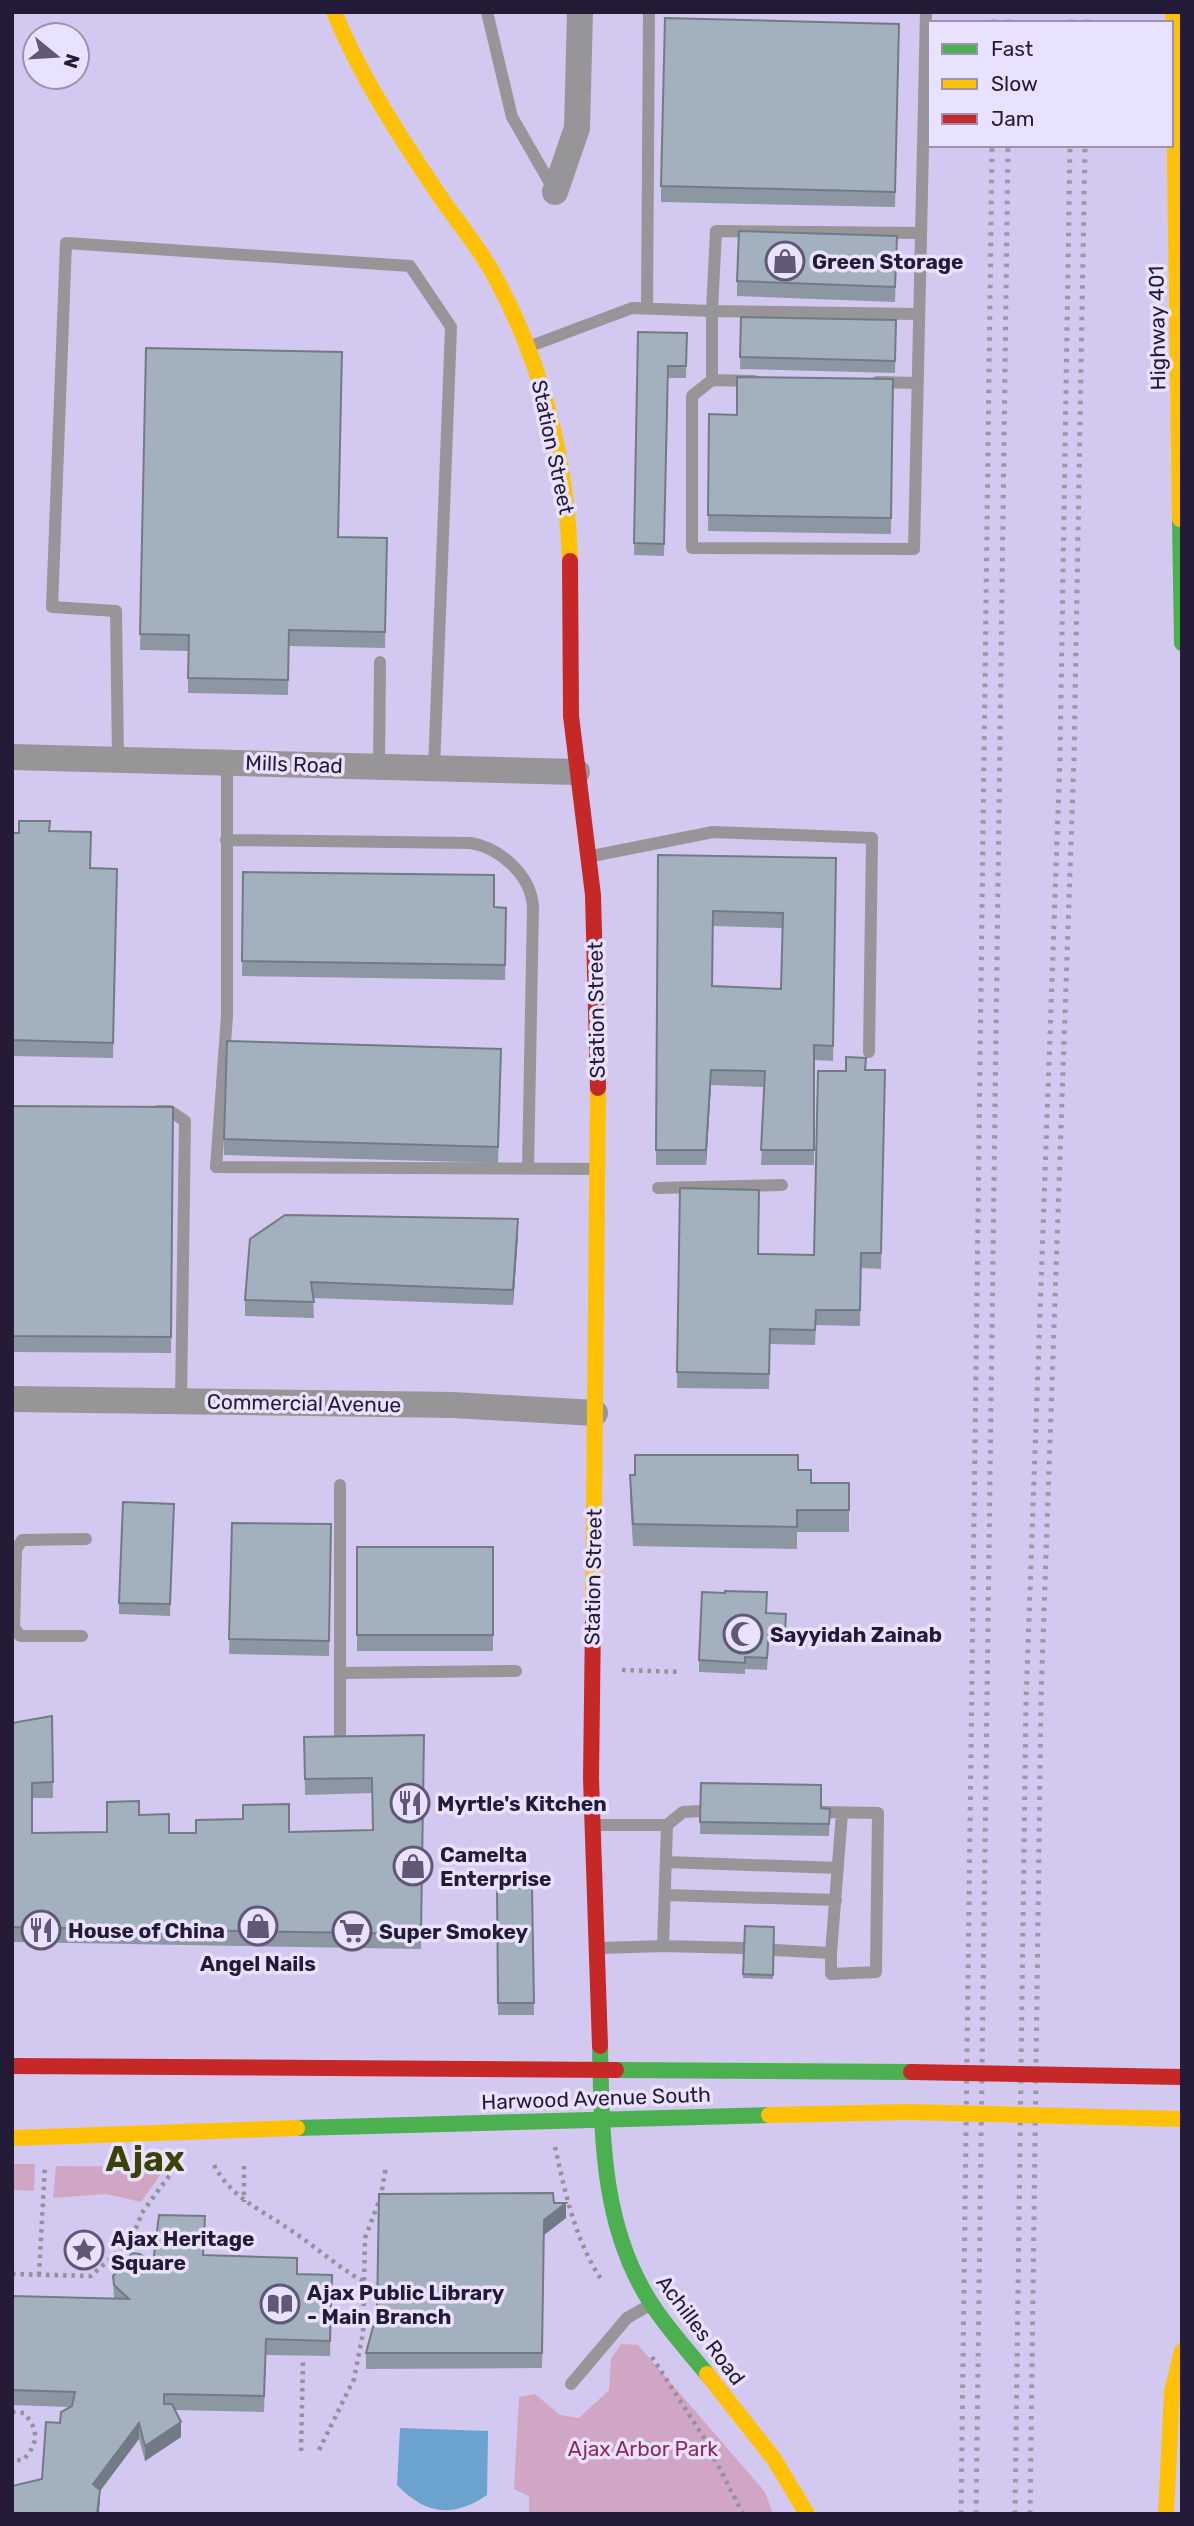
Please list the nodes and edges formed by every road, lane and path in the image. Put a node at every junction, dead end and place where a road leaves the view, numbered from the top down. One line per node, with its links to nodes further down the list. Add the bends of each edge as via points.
1 (334, 12): 12 (main road, Station Street, via 355,63 494,275)
2 (486, 12): 7 (lane, via 512,117)
3 (580, 12): 7 (street, via 577,128)
4 (649, 12): 9 (lane)
5 (926, 12): 8 (lane)
6 (1173, 12): 17 (main road, Highway 401)
7 (555, 192)
8 (921, 233): 10 (lane, via 716,231); 11 (lane)
9 (647, 308): 10 (lane); 12 (lane, via 632,308)
10 (712, 311): 11 (lane); 13 (lane)
11 (919, 314): 16 (lane)
12 (527, 347): 24 (main road, Station Street, via 542,383 558,450 569,524 571,716)
13 (712, 380): 14 (lane); 16 (lane, via 692,396 692,548 914,549)
14 (767, 381)
15 (863, 382): 16 (lane)
16 (918, 383)
17 (1182, 643)
18 (380, 662): 22 (lane)
19 (12, 757): 20 (street, Mills Road)
20 (118, 759): 21 (street, Mills Road); 23 (lane, via 116,611 52,607 66,243 410,265 451,327)
21 (227, 761): 22 (street, Mills Road); 25 (lane)
22 (379, 767): 23 (street, Mills Road)
23 (434, 770): 24 (street, Mills Road)
24 (577, 772): 26 (main road, Station Street)
25 (226, 840): 29 (lane, via 471,844 490,848 508,861 525,882 533,906); 29 (lane, via 228,1016 216,1167)
26 (588, 857): 27 (lane, via 713,832 872,838); 30 (main road, Station Street, via 597,975)
27 (869, 1052)
28 (144, 1111): 34 (lane, via 170,1111 185,1121)
29 (528, 1168): 30 (lane)
30 (598, 1169): 35 (main road, Station Street)
31 (782, 1185): 32 (lane)
32 (658, 1188)
33 (12, 1399): 34 (street, Commercial Avenue)
34 (181, 1402): 35 (street, Commercial Avenue, via 453,1405)
35 (595, 1413): 47 (main road, Station Street)
36 (340, 1485): 41 (lane)
37 (86, 1539): 38 (lane, via 22,1540 16,1550 14,1627 20,1636)
38 (82, 1636)
39 (618, 1670): 42 (path)
40 (516, 1671): 41 (lane)
41 (340, 1672): 43 (lane)
42 (681, 1672)
43 (340, 1738)
44 (701, 1811): 48 (lane, via 683,1812)
45 (821, 1812): 46 (lane)
46 (842, 1813): 50 (lane); 57 (lane, via 878,1814 876,1972 831,1974)
47 (593, 1825): 48 (lane); 54 (main road, Station Street)
48 (667, 1825): 49 (lane)
49 (666, 1862): 50 (lane); 51 (lane)
50 (838, 1868): 52 (lane)
51 (665, 1895): 52 (lane); 53 (lane)
52 (836, 1900): 57 (lane)
53 (663, 1946): 54 (lane); 55 (lane)
54 (597, 1948): 59 (main road, Station Street)
55 (744, 1948)
56 (774, 1950): 57 (lane)
57 (831, 1953)
58 (12, 2066): 59 (main road, Harwood Avenue South)
59 (598, 2068): 60 (main road, Harwood Avenue South, bridge); 61 (main road, Achilles Road)
60 (1182, 2077)
61 (601, 2118): 62 (main road, Harwood Avenue South, bridge, via 908,2112); 63 (main road, Harwood Avenue South); 73 (main road, Achilles Road, via 615,2226)
62 (1182, 2119)
63 (12, 2138)
64 (45, 2161): 71 (path)
65 (177, 2165): 71 (path, via 141,2214 127,2243 91,2276)
66 (214, 2165): 69 (path, via 222,2181)
67 (244, 2166): 69 (path)
68 (386, 2167): 72 (path, via 365,2238)
69 (244, 2202): 72 (path)
70 (12, 2274): 71 (path)
71 (39, 2275)
72 (364, 2283): 78 (path, via 363,2333 354,2379)
73 (651, 2304): 76 (lane, via 627,2318); 81 (main road, Achilles Road, via 774,2459)
74 (1182, 2351): 82 (main road, via 1172,2392)
75 (303, 2361): 79 (path)
76 (571, 2384)
77 (12, 2412): 80 (path, via 24,2413 37,2435 23,2460)
78 (319, 2450)
79 (301, 2451)
80 (12, 2460)
81 (807, 2514)
82 (1167, 2514)

